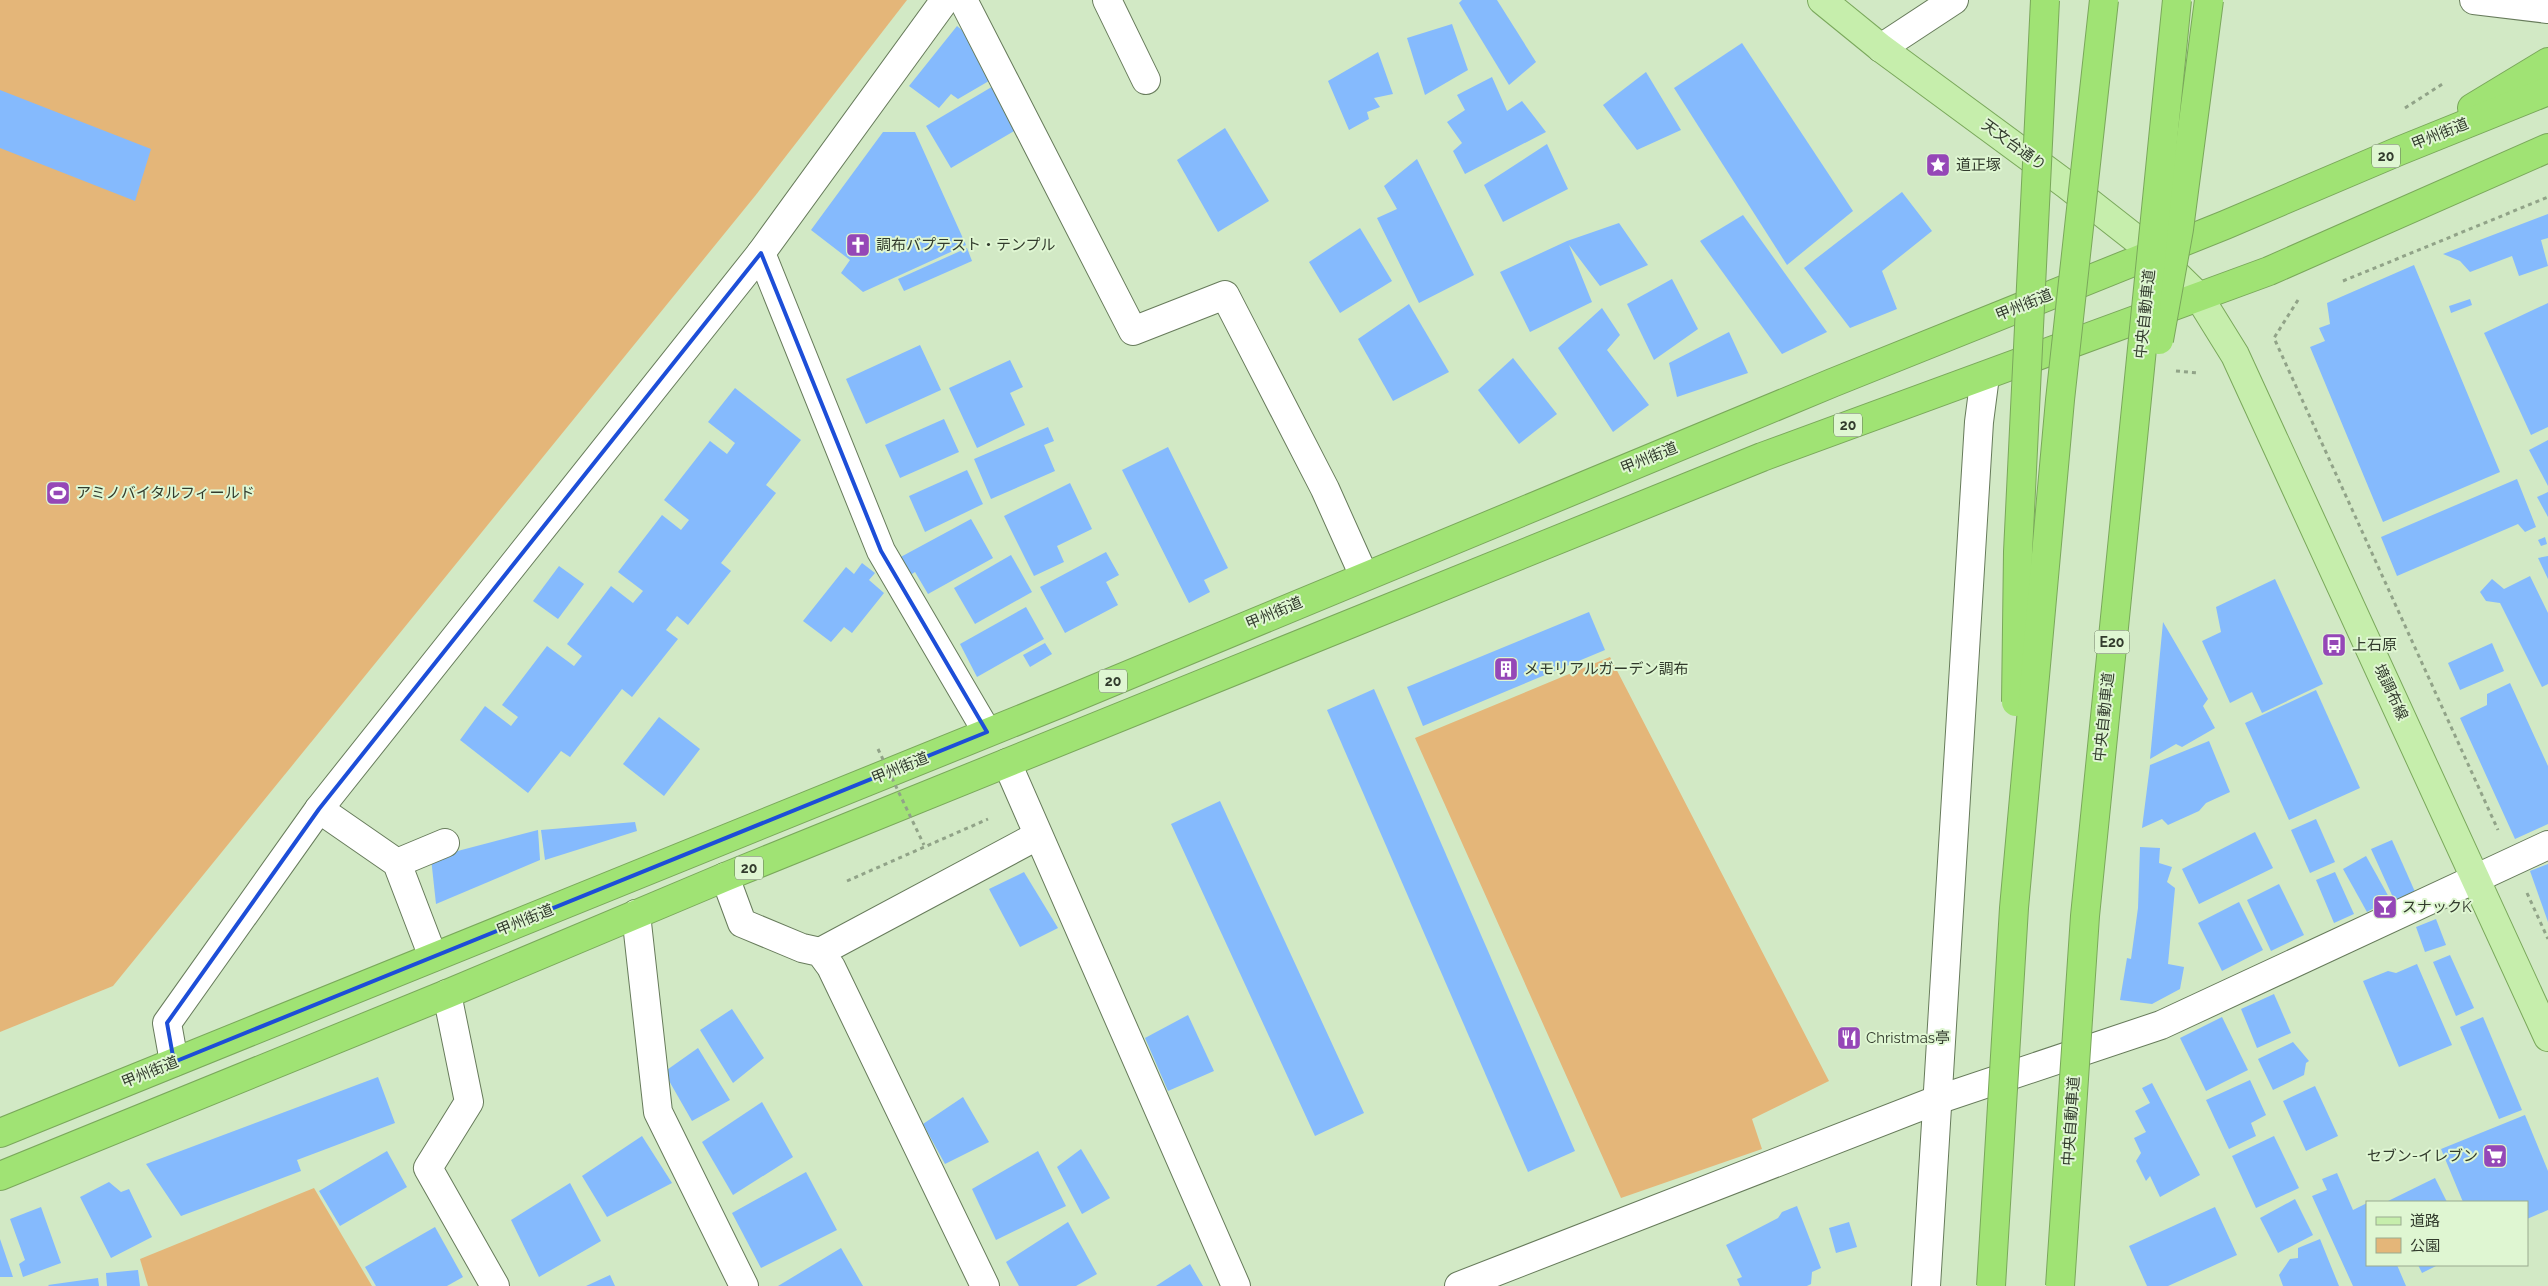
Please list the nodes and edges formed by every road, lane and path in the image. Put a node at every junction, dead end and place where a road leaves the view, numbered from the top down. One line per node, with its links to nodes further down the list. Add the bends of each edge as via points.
1 (945, 0): 21 (street)
2 (964, 0): 28 (street, via 1133,331 1225,295 1325,489)
3 (1106, 0): 14 (street)
4 (1822, 0): 12 (main road, 天文台通り)
5 (1954, 0): 12 (street)
6 (2045, 0): 43 (highway, bridge, via 2018,552)
7 (2104, 0): 43 (highway, bridge, via 2060,400)
8 (2177, 0): 27 (highway, 中央自動車道 / E20, bridge)
9 (2210, 0): 27 (highway, bridge, via 2179,229)
10 (2474, 0): 11 (street)
11 (2548, 9)
12 (1882, 48): 22 (main road, 天文台通り)
13 (2548, 62): 19 (highway)
14 (1146, 80)
15 (2447, 82): 17 (path)
16 (2548, 91): 19 (highway, 甲州街道 / 20)
17 (2396, 113)
18 (2548, 148): 24 (highway, 20, via 2318,250)
19 (2400, 151): 22 (highway, 甲州街道 / 20)
20 (2548, 197): 23 (path)
21 (761, 253): 29 (street, via 881,551); 32 (street)
22 (2155, 254): 24 (main road, 天文台通り); 28 (highway, 甲州街道 / 20, via 1832,382)
23 (2340, 282)
24 (2199, 297): 26 (highway, 20); 41 (main road, 境調布線, via 2235,355)
25 (2304, 297): 38 (path, via 2295,301 2274,338)
26 (1985, 376): 31 (highway, 20, via 1762,457); 51 (street, via 1979,422)
27 (2122, 541): 61 (highway, 中央自動車道 / E20, bridge, via 2085,916)
28 (1364, 576): 29 (highway, 甲州街道 / 20)
29 (987, 732): 47 (highway, 甲州街道 / 20)
30 (878, 749): 36 (path, bridge)
31 (1007, 763): 34 (street); 40 (highway, 20)
32 (318, 809): 39 (street); 50 (street, via 167,1023)
33 (997, 815): 36 (path)
34 (1037, 836): 46 (street); 57 (street)
35 (445, 842): 39 (street)
36 (924, 845): 42 (path)
37 (2548, 845): 38 (street)
38 (2513, 862): 41 (street); 45 (path)
39 (397, 863): 47 (street)
40 (726, 877): 44 (highway, 20); 46 (street, via 742,923 802,948)
41 (2476, 879): 49 (main road, 境調布線); 51 (street, via 2161,1024)
42 (847, 881)
43 (2014, 908): 60 (highway, bridge)
44 (636, 914): 48 (highway, 20); 55 (street, via 658,1112)
45 (2548, 939)
46 (820, 952): 56 (street, via 831,967)
47 (433, 958): 50 (highway, 甲州街道 / 20)
48 (447, 994): 53 (highway, 20); 54 (street, via 469,1102 428,1168)
49 (2548, 1037)
50 (174, 1062): 52 (highway, 甲州街道 / 20)
51 (1937, 1100): 58 (street); 59 (street)
52 (0, 1133)
53 (0, 1176)
54 (495, 1286)
55 (744, 1286)
56 (985, 1286)
57 (1236, 1286)
58 (1459, 1286)
59 (1926, 1286)
60 (1991, 1286)
61 (2060, 1286)

